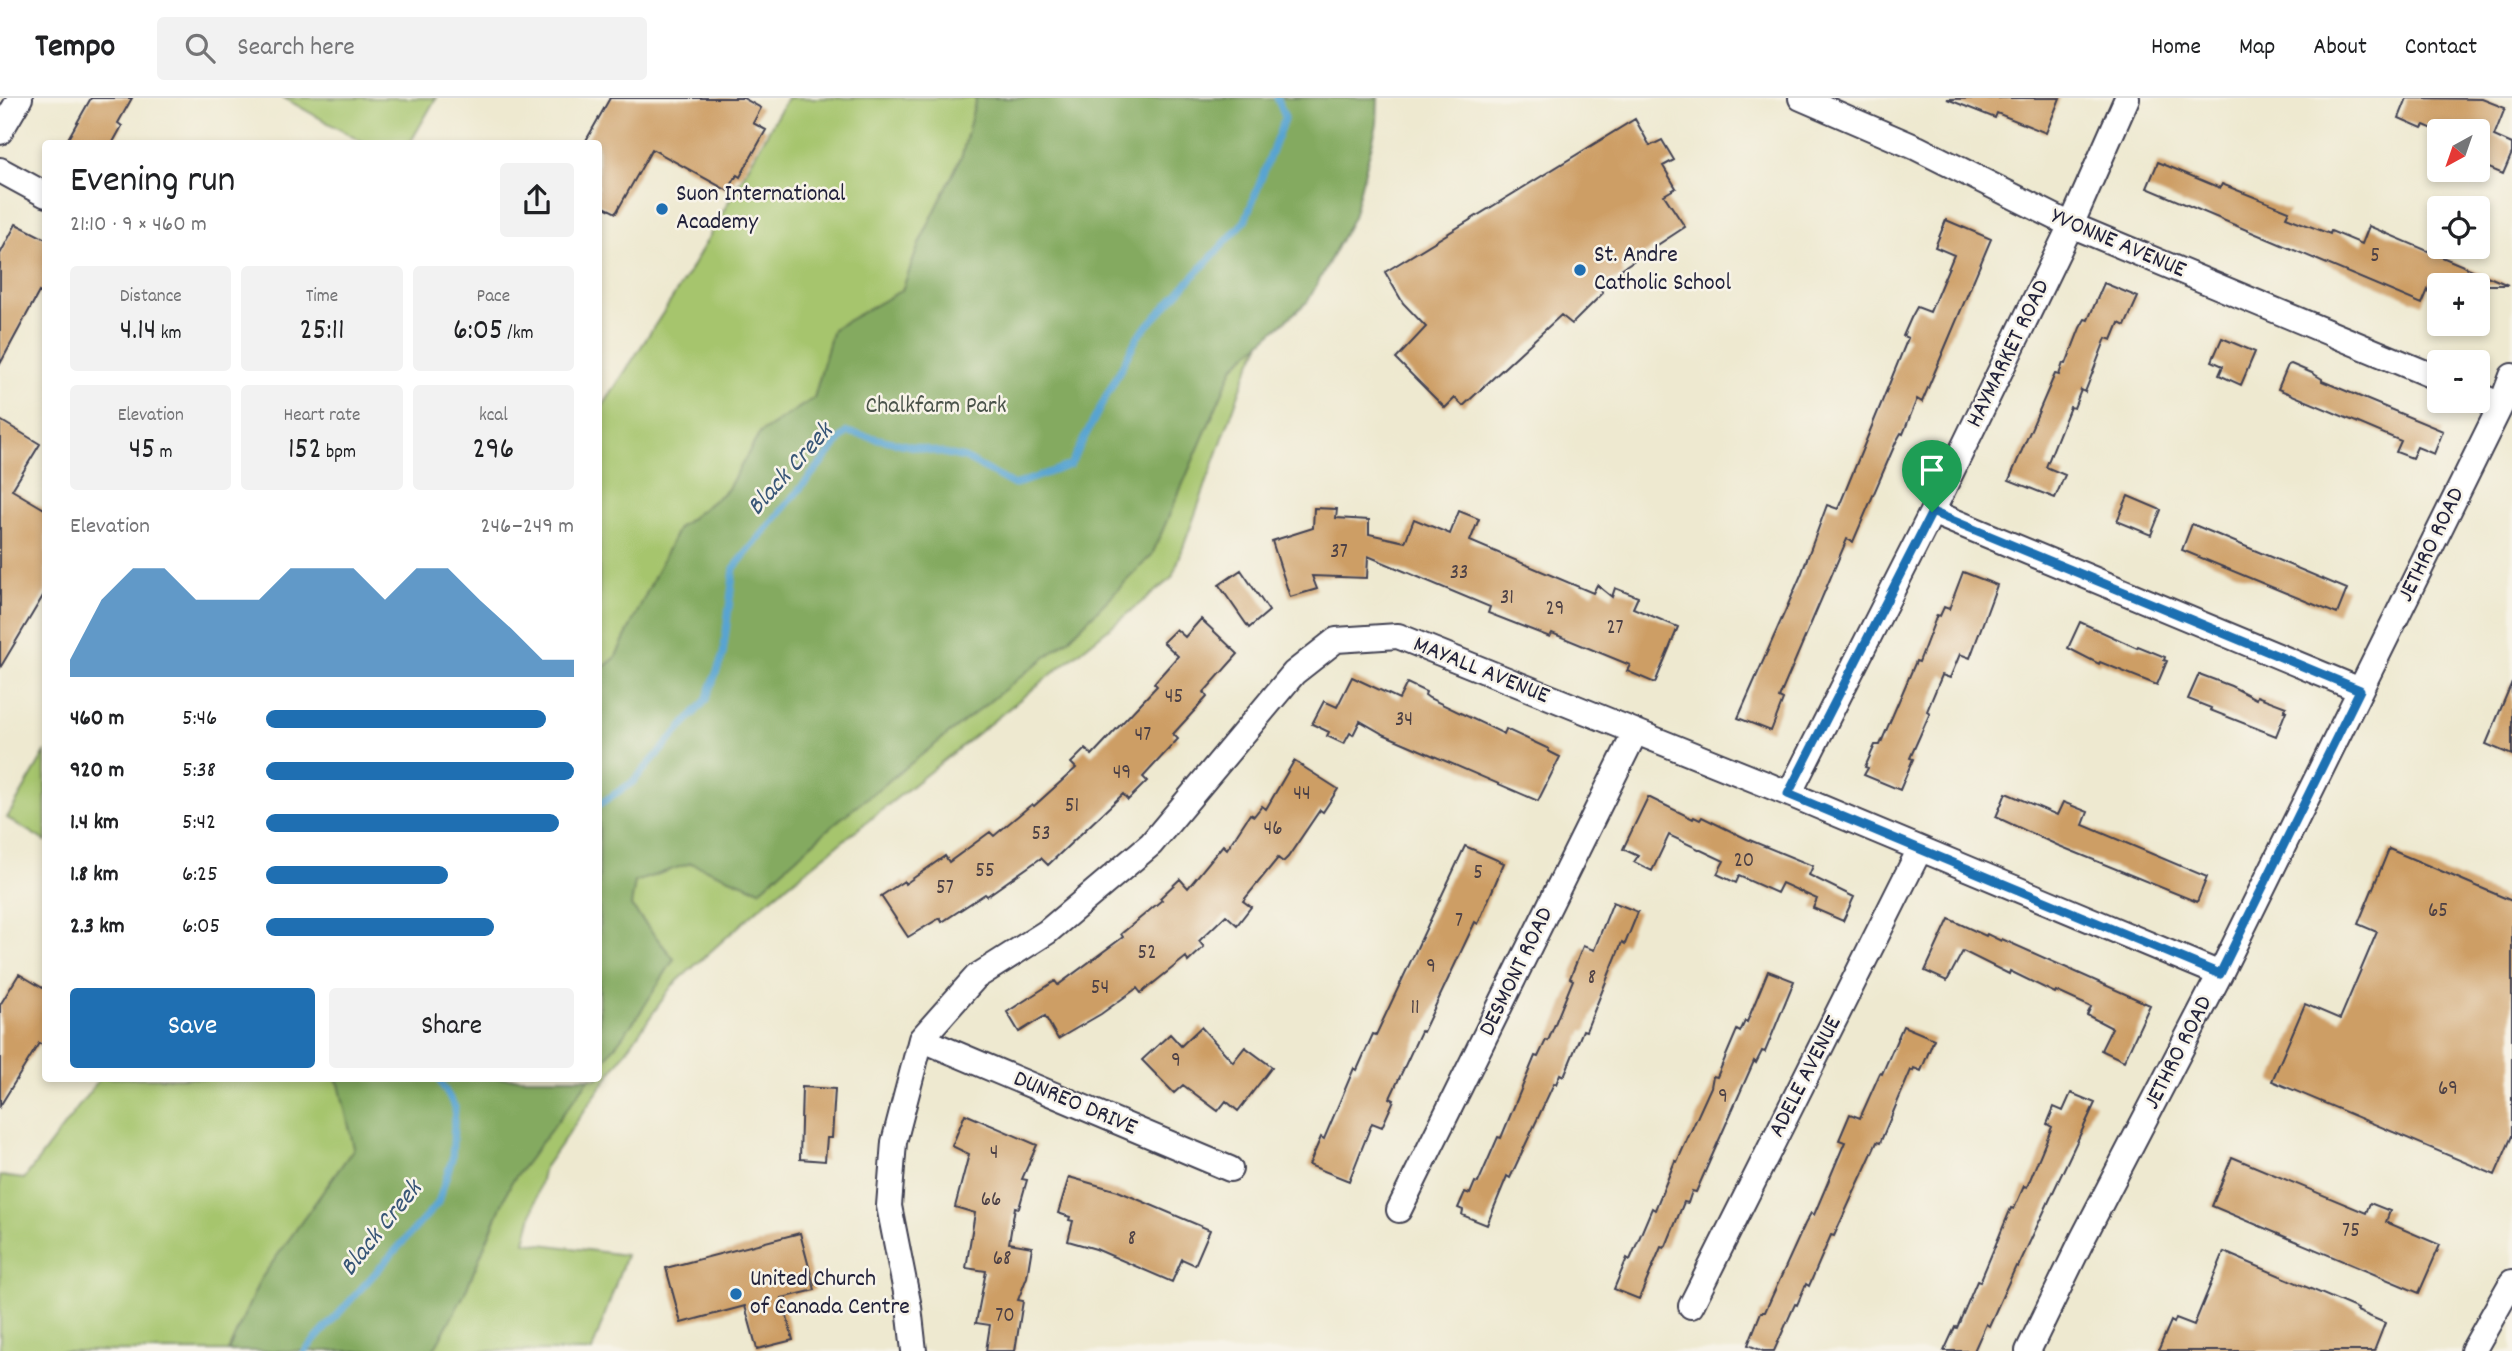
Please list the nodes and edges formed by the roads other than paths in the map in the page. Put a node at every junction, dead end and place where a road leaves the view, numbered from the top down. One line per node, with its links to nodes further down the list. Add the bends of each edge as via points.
1 (20, 98): 4 (street)
2 (1801, 98): 7 (street, YVONNE AVENUE, via 1917,148)
3 (2127, 98): 7 (street, HAYMARKET ROAD)
4 (0, 132)
5 (0, 170): 6 (street)
6 (42, 193)
7 (2071, 225): 8 (street, YVONNE AVENUE); 12 (street, HAYMARKET ROAD)
8 (2427, 374)
9 (2512, 376): 11 (street, JETHRO ROAD)
10 (2490, 400): 11 (street)
11 (2501, 405): 13 (street, JETHRO ROAD)
12 (1932, 512): 13 (street); 15 (street, HAYMARKET ROAD)
13 (2360, 690): 17 (street, JETHRO ROAD)
14 (1635, 733): 15 (street, MAYALL AVENUE); 18 (street, MAYALL AVENUE, via 1398,636 1336,640 1294,673 1151,844 1047,932 976,977); 20 (street, DESMONT ROAD)
15 (1788, 794): 16 (street, MAYALL AVENUE)
16 (1920, 849): 17 (street, MAYALL AVENUE); 22 (street, ADELE AVENUE)
17 (2220, 974): 24 (street, JETHRO ROAD)
18 (921, 1039): 19 (street, DUNREO DRIVE); 23 (street, MAYALL AVENUE, via 894,1142 889,1206)
19 (1230, 1169)
20 (1399, 1210)
21 (2512, 1282): 25 (street)
22 (1691, 1306)
23 (914, 1351)
24 (2028, 1351)
25 (2473, 1351)

